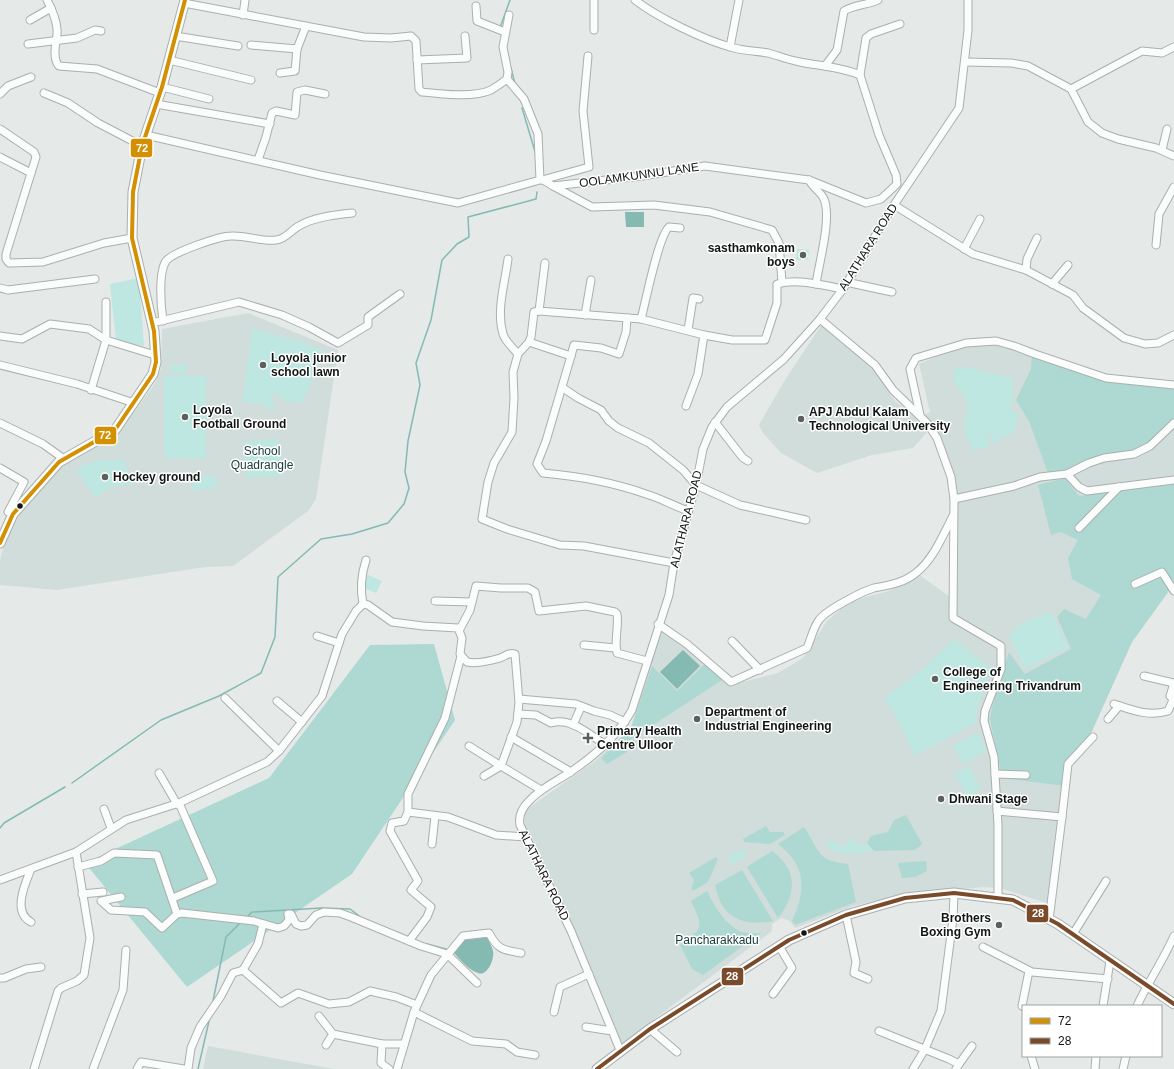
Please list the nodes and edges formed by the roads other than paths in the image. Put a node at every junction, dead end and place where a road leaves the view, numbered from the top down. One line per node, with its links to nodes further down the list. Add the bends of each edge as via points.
1 (47, 0): 10 (street)
2 (245, 0): 11 (street)
3 (594, 0): 16 (street)
4 (635, 0): 25 (street, via 648,10 681,27)
5 (739, 0): 25 (street)
6 (878, 0): 32 (street, via 844,11 837,50)
7 (968, 0): 31 (street, ALATHARA ROAD)
8 (184, 2): 11 (street); 19 (main road)
9 (476, 6): 18 (street, via 478,21)
10 (51, 8): 13 (street); 21 (street)
11 (243, 15): 15 (street)
12 (509, 16): 18 (street)
13 (30, 20)
14 (900, 24): 34 (street, via 866,38)
15 (306, 26): 27 (street); 30 (street, via 364,37 411,36 416,41)
16 (594, 30)
17 (101, 31): 21 (street, via 95,30 77,38)
18 (505, 32): 36 (street, via 503,47)
19 (175, 36): 24 (street); 29 (main road)
20 (465, 36): 30 (street, via 467,58)
21 (56, 40): 22 (street); 39 (street, via 56,59 60,67 97,70)
22 (28, 44)
23 (250, 45): 27 (street)
24 (238, 46)
25 (730, 47): 32 (street)
26 (1174, 47): 38 (street, via 1162,53 1142,51)
27 (297, 49): 33 (street, via 295,71)
28 (588, 56): 55 (street, via 583,111 590,167)
29 (169, 60): 37 (street); 39 (main road)
30 (417, 60): 36 (street, via 418,89 423,93 464,95 483,92 491,90)
31 (965, 62): 38 (street, via 1028,66); 59 (street, ALATHARA ROAD, via 959,108)
32 (826, 66): 34 (street)
33 (280, 73)
34 (860, 75): 56 (street, OOLAMKUNNU LANE, via 879,135 898,181 896,187 881,199 866,202)
35 (31, 77): 40 (street, via 8,86)
36 (507, 79): 55 (street, via 524,100 538,134)
37 (251, 80)
38 (1071, 89): 50 (street, via 1092,126 1118,139)
39 (161, 90): 43 (street); 44 (main road)
40 (0, 94)
41 (44, 94): 49 (street, via 68,103 98,123)
42 (325, 94): 45 (street, via 305,90 297,92 295,115 273,112)
43 (209, 98)
44 (156, 104): 45 (street); 48 (main road)
45 (270, 124): 53 (street)
46 (0, 129): 54 (street, via 36,154)
47 (1167, 129): 50 (street)
48 (146, 135): 49 (main road); 53 (street)
49 (142, 146): 63 (main road, via 133,192)
50 (1162, 150): 51 (street)
51 (1174, 156)
52 (0, 157): 54 (street)
53 (258, 160): 55 (street, via 458,203)
54 (31, 173): 67 (street)
55 (541, 180): 57 (street)
56 (809, 180): 57 (street, OOLAMKUNNU LANE, via 705,166); 75 (street, via 813,188 822,194 826,210)
57 (553, 186): 74 (street, via 592,207 654,205 710,212 772,230 779,243)
58 (1174, 187): 65 (street, via 1159,214)
59 (894, 205): 66 (street); 77 (street, ALATHARA ROAD)
60 (352, 213): 88 (street, via 309,221 277,240 230,236 199,244 170,256 163,273)
61 (980, 219): 66 (street)
62 (680, 228): 86 (street, via 669,227 665,233)
63 (132, 238): 67 (street, via 104,243 43,262 11,264); 89 (main road)
64 (1037, 238): 71 (street, via 1027,259)
65 (1156, 245)
66 (964, 249): 71 (street, via 986,260)
67 (3, 256)
68 (508, 259): 96 (street, via 501,317 503,335)
69 (545, 263): 83 (street)
70 (1068, 265): 76 (street)
71 (1026, 270): 76 (street)
72 (95, 279): 78 (street, via 8,290)
73 (591, 280): 84 (street)
74 (782, 282): 75 (street); 92 (street, via 777,284 777,303 765,340 732,340)
75 (816, 284): 77 (street)
76 (1052, 284): 91 (street, via 1073,295 1083,308 1124,338 1145,344 1158,344)
77 (844, 286): 79 (street); 87 (street, ALATHARA ROAD)
78 (0, 288)
79 (892, 292)
80 (400, 294): 88 (street, via 368,317 368,325 338,343 282,315 239,302)
81 (699, 299): 90 (street, via 693,298)
82 (106, 302): 94 (street)
83 (539, 311): 84 (street); 95 (street, via 534,312)
84 (585, 315): 85 (street)
85 (627, 318): 86 (street); 98 (street, via 626,332 619,354 601,348 574,345)
86 (641, 319): 90 (street)
87 (820, 319): 105 (street, via 875,365 903,402); 106 (street, ALATHARA ROAD, via 784,359 727,407)
88 (163, 321): 89 (street)
89 (152, 323): 97 (main road)
90 (688, 330): 92 (street)
91 (1174, 334)
92 (704, 335): 104 (street, via 698,374)
93 (0, 336): 94 (street, via 22,339 50,324 89,329)
94 (106, 340): 97 (street); 102 (street)
95 (529, 342): 96 (street); 98 (street)
96 (518, 354): 125 (street, via 513,372 512,432 494,463 482,519 560,545 584,546)
97 (155, 355): 103 (main road, via 153,374)
98 (572, 356): 101 (street)
99 (0, 365): 102 (street)
100 (1174, 385): 105 (street, via 1106,378 1014,346 996,341 982,341 938,350 916,358 910,369)
101 (563, 388): 114 (street, via 602,410 609,421 618,428 649,443 683,470); 118 (street, via 537,464 543,473 596,480 646,494)
102 (91, 390): 103 (street)
103 (134, 403): 109 (main road, via 115,430)
104 (686, 406)
105 (920, 416): 116 (street, via 937,438 951,477)
106 (715, 422): 110 (street); 114 (street, ALATHARA ROAD, via 703,448)
107 (0, 423): 109 (street, via 44,444)
108 (1174, 423): 112 (street, via 1150,446 1134,454 1089,462)
109 (64, 459): 119 (main road)
110 (748, 461)
111 (0, 468): 119 (street, via 24,482)
112 (1067, 474): 115 (street, via 1079,487 1087,491); 116 (street, via 1040,477 1014,486)
113 (1174, 480): 115 (street)
114 (696, 486): 118 (street, ALATHARA ROAD); 121 (street, via 740,505)
115 (1119, 487): 122 (street)
116 (954, 499): 120 (street)
117 (0, 509): 119 (street)
118 (688, 511): 125 (street, ALATHARA ROAD)
119 (10, 513): 123 (main road)
120 (954, 514): 140 (street, via 932,555 917,572 899,583 873,588 850,598 820,618 808,648); 161 (street, via 953,618 1001,646 1001,669 985,711 984,721 993,750)
121 (806, 520)
122 (1079, 528)
123 (0, 543)
124 (366, 560): 130 (street, via 362,572)
125 (674, 563): 131 (street, ALATHARA ROAD, via 669,594)
126 (1135, 584): 127 (street, via 1162,572)
127 (1174, 591)
128 (435, 601): 129 (street)
129 (472, 602): 132 (street); 137 (street, via 476,586 528,588 534,591 539,611 586,606 613,611 618,618)
130 (363, 604): 132 (street, via 392,622); 135 (street, via 356,611)
131 (658, 624): 139 (street, ALATHARA ROAD); 140 (street, via 687,644 731,682)
132 (460, 629): 138 (street)
133 (316, 636): 135 (street)
134 (732, 641): 140 (street)
135 (339, 643): 150 (street, via 322,696)
136 (584, 645): 137 (street)
137 (616, 648): 139 (street, via 621,656)
138 (461, 656): 144 (street, via 471,662 501,658 508,653 515,654); 168 (street, via 445,718 408,794)
139 (646, 661): 151 (street, ALATHARA ROAD, via 632,710)
140 (760, 670)
141 (1144, 676): 142 (street)
142 (1174, 683): 145 (street, via 1170,696)
143 (225, 698): 157 (street)
144 (519, 699): 147 (street); 148 (street)
145 (1173, 700): 149 (street, via 1169,710 1156,713 1144,713 1117,705)
146 (277, 701): 150 (street)
147 (581, 706): 151 (street); 152 (street)
148 (518, 714): 152 (street, via 536,715 551,723 558,721); 153 (street)
149 (1108, 719)
150 (302, 722): 157 (street)
151 (625, 722): 155 (street, ALATHARA ROAD)
152 (573, 725): 155 (street)
153 (511, 737): 158 (street); 159 (street)
154 (1094, 737): 170 (street, via 1068,764)
155 (604, 744): 159 (street, ALATHARA ROAD)
156 (469, 746): 158 (street)
157 (279, 751): 165 (street, via 267,762 249,772)
158 (501, 766): 163 (street); 164 (street)
159 (571, 772): 164 (street, ALATHARA ROAD)
160 (159, 773): 165 (street)
161 (995, 774): 162 (street); 167 (street)
162 (1026, 775)
163 (484, 776)
164 (541, 790): 172 (street, ALATHARA ROAD, via 520,812 520,826)
165 (178, 804): 171 (street, via 126,820); 184 (street, via 213,881)
166 (104, 809): 171 (street)
167 (997, 810): 170 (street); 183 (street)
168 (408, 812): 169 (street); 192 (street, via 404,821 392,823 390,831 418,881 411,890 431,907 427,917)
169 (435, 816): 172 (street, via 448,817 496,834); 173 (street)
170 (1062, 817): 187 (street)
171 (111, 828): 174 (street)
172 (525, 837): 202 (street, ALATHARA ROAD)
173 (432, 844)
174 (76, 852): 175 (street); 176 (street)
175 (78, 867): 181 (street); 184 (street, via 101,861 114,853 157,855)
176 (31, 869): 177 (street); 188 (street, via 22,896 21,912)
177 (0, 880)
178 (1106, 881): 190 (street)
179 (103, 892): 181 (street)
180 (954, 893): 183 (main road); 186 (main road, via 905,898); 226 (street, via 954,919 946,988 941,1011)
181 (82, 894): 235 (street, via 90,938 84,975 58,991)
182 (121, 897): 185 (street, via 101,901 111,910 145,912 162,928)
183 (998, 897): 187 (main road, via 1013,900)
184 (173, 898): 185 (street)
185 (177, 914): 189 (street, via 248,920)
186 (846, 915): 193 (main road); 204 (street, via 856,962 854,972)
187 (1049, 920): 190 (main road)
188 (31, 922)
189 (263, 924): 192 (street, via 278,928 284,926 289,920 288,914 291,914 296,924 301,926 324,912 340,913); 200 (street, via 258,944)
190 (1072, 934): 198 (main road)
191 (1174, 936): 207 (street)
192 (409, 941): 197 (street)
193 (779, 946): 208 (street, via 792,968); 218 (main road)
194 (983, 947): 201 (street)
195 (126, 950): 236 (street, via 123,990)
196 (521, 953): 197 (street, via 502,950 494,943 489,933 463,936)
197 (447, 954): 206 (street); 210 (street, via 431,975)
198 (1110, 961): 205 (street); 207 (main road)
199 (41, 967): 203 (street)
200 (243, 970): 210 (street, via 281,1003 298,993 329,1004 349,1002 370,991); 239 (street, via 233,973 200,1027 191,1048)
201 (1029, 971): 205 (street); 211 (street)
202 (590, 974): 215 (street, via 560,987); 219 (street, ALATHARA ROAD)
203 (0, 978)
204 (868, 979)
205 (1108, 979): 212 (street)
206 (477, 983)
207 (1146, 986): 209 (main road); 213 (street)
208 (773, 994)
209 (1174, 1004)
210 (417, 1005): 214 (street)
211 (1022, 1005)
212 (1103, 1005)
213 (1137, 1005)
214 (414, 1012): 224 (street); 229 (street, via 472,1041 506,1044 517,1052)
215 (554, 1012)
216 (319, 1016): 221 (street)
217 (586, 1027): 219 (street)
218 (650, 1029): 227 (main road); 228 (street)
219 (612, 1031): 227 (street, ALATHARA ROAD)
220 (879, 1031): 226 (street)
221 (333, 1034): 222 (street); 223 (street)
222 (326, 1044)
223 (382, 1044): 224 (street); 240 (street, via 381,1063)
224 (404, 1044): 241 (street)
225 (972, 1046): 234 (street)
226 (925, 1049): 234 (street); 243 (street)
227 (620, 1050): 233 (main road)
228 (677, 1052)
229 (535, 1055)
230 (1031, 1057): 244 (street)
231 (1096, 1057): 245 (street)
232 (1126, 1057): 246 (street)
233 (606, 1066): 242 (main road)
234 (957, 1066)
235 (34, 1069)
236 (93, 1069)
237 (137, 1069): 238 (street, via 141,1062)
238 (184, 1069)
239 (188, 1069)
240 (389, 1069)
241 (397, 1069)
242 (597, 1069)
243 (913, 1069)
244 (1035, 1069)
245 (1095, 1069)
246 (1123, 1069)

